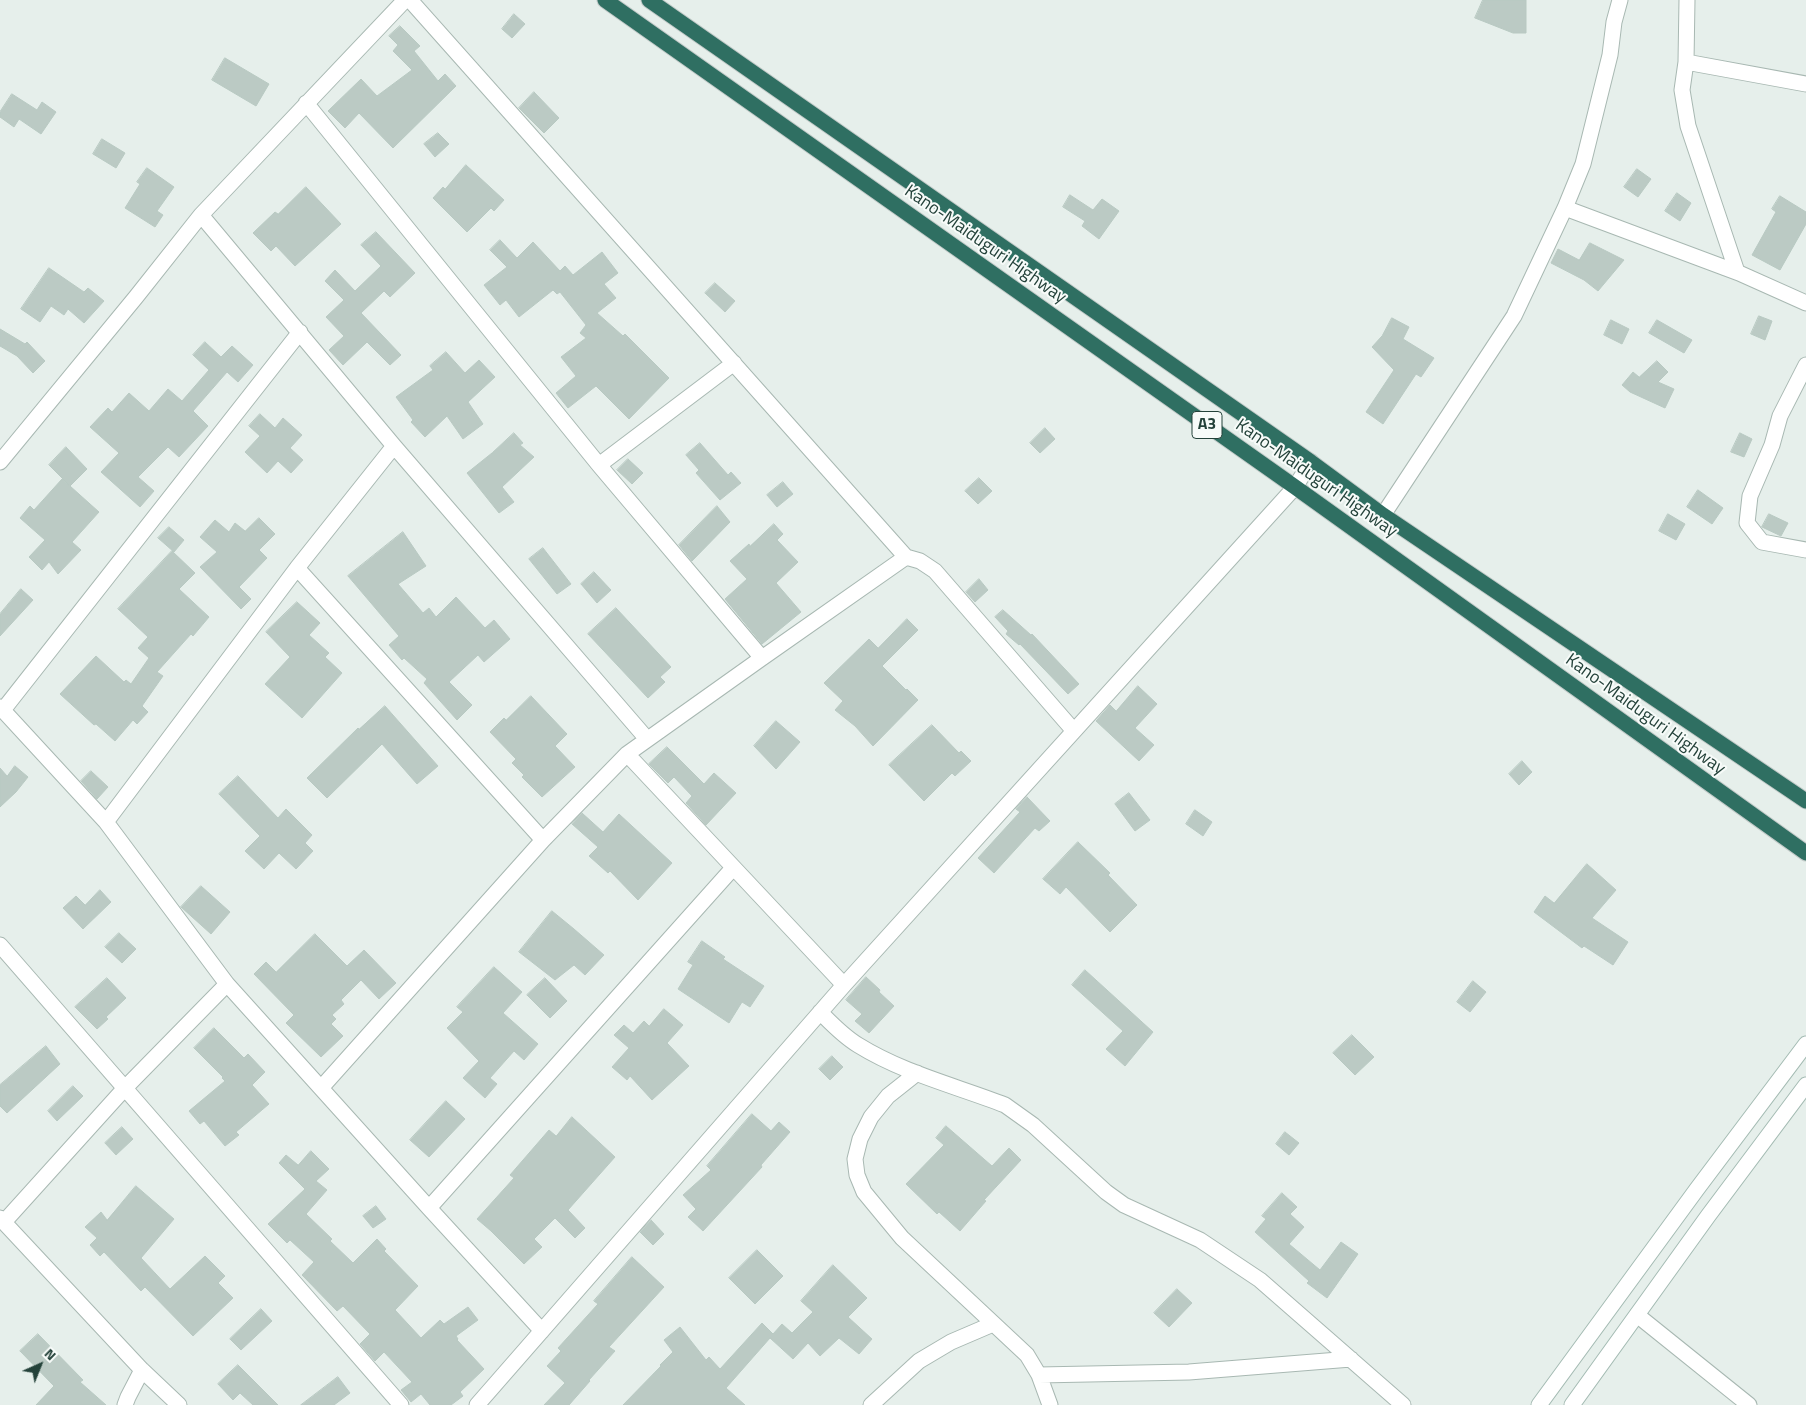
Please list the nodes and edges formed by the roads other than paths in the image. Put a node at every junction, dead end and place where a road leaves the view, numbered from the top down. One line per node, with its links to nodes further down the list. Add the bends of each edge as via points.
1 (405, 0): 9 (street)
2 (410, 0): 15 (street)
3 (605, 0): 21 (highway, Kano-Maiduguri Highway / A3)
4 (649, 0): 19 (highway, Kano-Maiduguri Highway / A3)
5 (1620, 0): 10 (street, via 1583,164)
6 (1687, 0): 7 (street)
7 (1686, 62): 8 (street); 12 (street, via 1682,90 1688,126)
8 (1806, 84)
9 (306, 103): 11 (street); 20 (street)
10 (1565, 208): 12 (street); 22 (street, via 1514,316)
11 (200, 215): 14 (street); 18 (street)
12 (1737, 272): 13 (street)
13 (1806, 303)
14 (300, 332): 17 (street); 27 (street)
15 (734, 363): 20 (street); 24 (street)
16 (1806, 365): 23 (street, via 1780,416 1772,445 1750,496 1747,523 1762,542)
17 (394, 446): 25 (street); 29 (street)
18 (0, 462)
19 (1311, 462): 21 (street); 22 (highway, Kano-Maiduguri Highway / A3)
20 (600, 465): 26 (street)
21 (1295, 487): 28 (street); 34 (highway, Kano-Maiduguri Highway / A3)
22 (1383, 515): 31 (highway, Kano-Maiduguri Highway / A3)
23 (1806, 550)
24 (906, 557): 26 (street); 28 (street, via 935,571)
25 (297, 568): 32 (street); 33 (street)
26 (762, 658): 29 (street)
27 (2, 708): 32 (street)
28 (1074, 731): 38 (street)
29 (647, 739): 30 (street)
30 (627, 754): 33 (street); 35 (street)
31 (1806, 801)
32 (106, 822): 37 (street)
33 (543, 840): 44 (street)
34 (1806, 854)
35 (733, 868): 38 (street); 45 (street)
36 (0, 945): 43 (street)
37 (227, 984): 43 (street); 44 (street)
38 (844, 985): 39 (street)
39 (820, 1012): 41 (street, via 858,1045); 49 (street)
40 (1806, 1044): 60 (street)
41 (917, 1073): 48 (street, via 888,1096 871,1116 854,1159 856,1175 864,1192 902,1238); 50 (street, via 1017,1113 1106,1192 1124,1205 1225,1255 1260,1280)
42 (1806, 1085): 47 (street)
43 (124, 1088): 46 (street); 55 (street)
44 (321, 1088): 45 (street)
45 (429, 1208): 49 (street)
46 (2, 1220): 51 (street)
47 (1637, 1315): 61 (street); 62 (street)
48 (993, 1324): 52 (street, via 1027,1355); 57 (street, via 951,1342 919,1361)
49 (542, 1331): 56 (street)
50 (1351, 1359): 52 (street, via 1189,1372); 59 (street)
51 (142, 1370): 53 (street); 54 (street)
52 (1039, 1375): 58 (street)
53 (125, 1405)
54 (179, 1405)
55 (401, 1405)
56 (477, 1405)
57 (871, 1405)
58 (1050, 1405)
59 (1403, 1405)
60 (1539, 1405)
61 (1572, 1405)
62 (1749, 1405)

